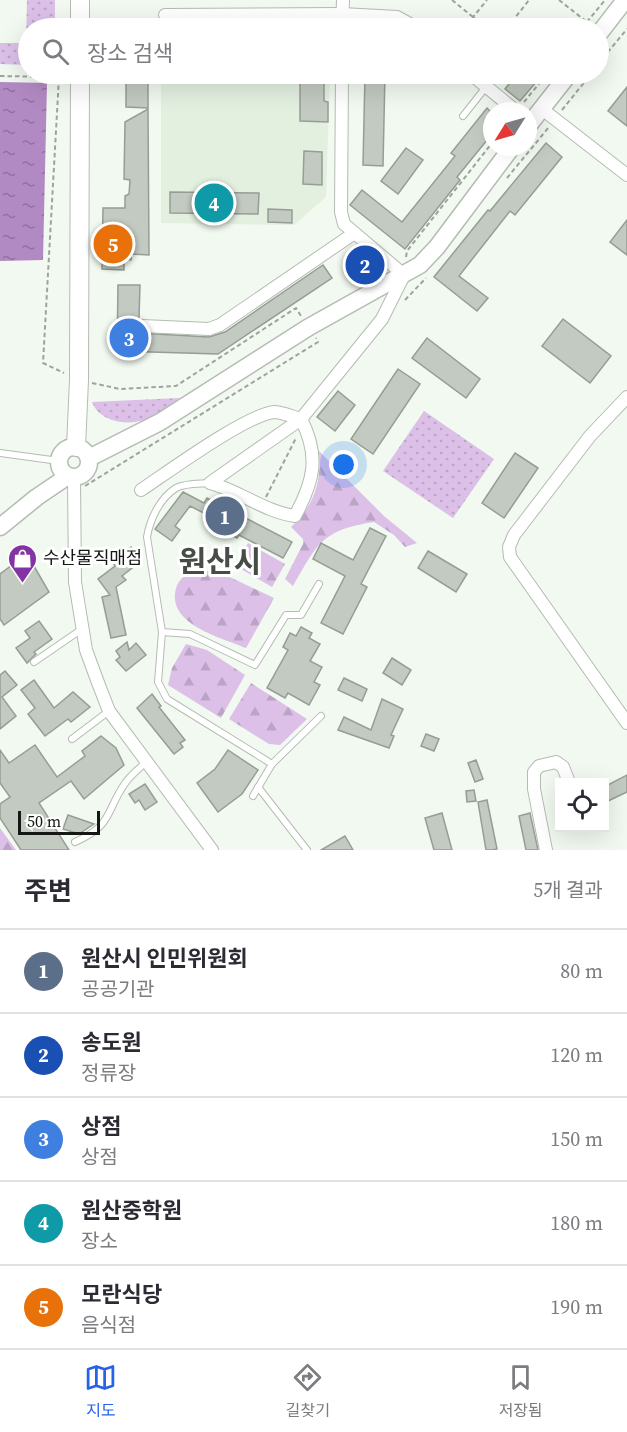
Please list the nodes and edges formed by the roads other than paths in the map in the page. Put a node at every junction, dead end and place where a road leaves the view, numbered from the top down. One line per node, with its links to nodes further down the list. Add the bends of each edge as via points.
1 (80, 0): 6 (main road)
2 (342, 0): 4 (street)
3 (626, 0): 9 (main road)
4 (342, 14): 5 (street); 7 (street); 8 (street)
5 (165, 15)
6 (80, 18)
7 (342, 18)
8 (399, 18)
9 (609, 21)
10 (80, 84): 27 (main road)
11 (342, 84): 21 (street, via 341,212 344,224)
12 (484, 84): 14 (street)
13 (561, 84): 16 (main road)
14 (486, 86): 15 (street); 18 (lane)
15 (513, 102)
16 (542, 108): 17 (main road); 20 (street)
17 (537, 114)
18 (463, 116)
19 (505, 156): 22 (main road, via 437,247)
20 (627, 175)
21 (353, 234): 22 (street); 23 (street, via 220,325 209,329)
22 (404, 275): 25 (street, via 382,319); 27 (main road, via 309,327 160,422)
23 (142, 326)
24 (627, 398): 39 (street, via 590,436 508,547 510,557)
25 (301, 419): 30 (street); 30 (street, via 308,432 314,473 295,516 278,513); 31 (street, via 276,412 265,415 212,442)
26 (0, 453): 28 (lane)
27 (82, 453): 28 (main road, via 66,449); 29 (main road, via 86,472)
28 (59, 461): 29 (main road, via 61,470)
29 (71, 477): 32 (main road, via 37,497); 34 (street, via 75,582)
30 (210, 483): 35 (lane, via 177,488 163,500 149,523 147,537)
31 (141, 490)
32 (0, 527)
33 (319, 584): 35 (lane, via 301,615 286,615 255,665 190,634)
34 (82, 629): 36 (lane); 37 (street)
35 (162, 632): 42 (lane, via 158,682 167,699)
36 (34, 662)
37 (109, 711): 40 (lane); 41 (street)
38 (321, 716): 42 (lane)
39 (627, 723)
40 (72, 740)
41 (146, 762): 46 (lane, via 127,781 102,825); 47 (street)
42 (272, 764): 44 (lane)
43 (567, 778): 49 (street, via 556,762 539,766 534,772)
44 (258, 788): 45 (lane); 48 (lane)
45 (253, 796)
46 (75, 842)
47 (212, 850)
48 (307, 850)
49 (546, 850)

